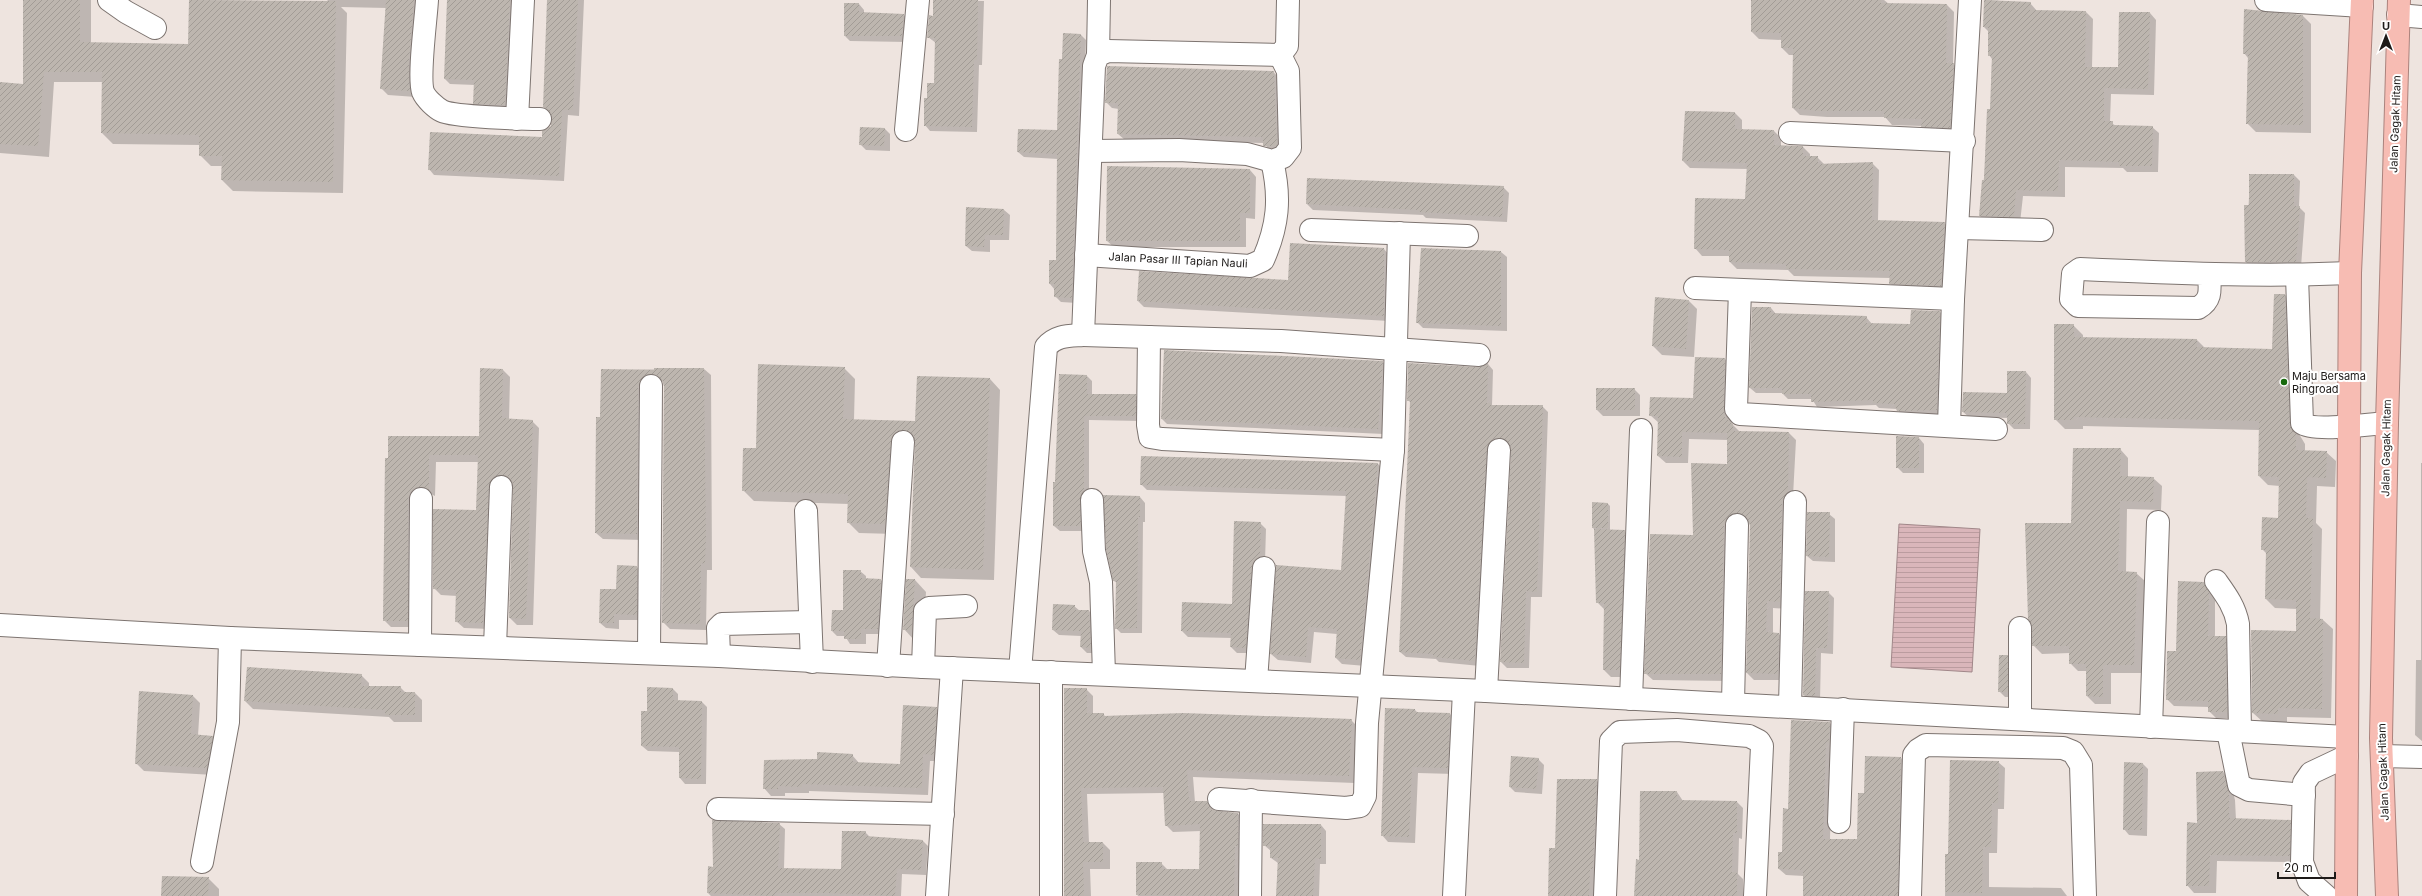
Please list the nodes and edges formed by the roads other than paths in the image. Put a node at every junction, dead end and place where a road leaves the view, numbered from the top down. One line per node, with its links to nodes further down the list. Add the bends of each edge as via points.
1 (109, 0): 12 (street)
2 (427, 0): 15 (street, via 422,73 423,92 431,103 443,112)
3 (523, 0): 15 (street)
4 (918, 0): 17 (street)
5 (1099, 0): 13 (street)
6 (1288, 0): 14 (street, via 1287,46)
7 (1970, 0): 19 (street)
8 (2266, 0): 9 (street)
9 (2362, 3): 28 (highway)
10 (2398, 8): 11 (street); 39 (highway, Jalan Gagak Hitam)
11 (2422, 17)
12 (155, 28)
13 (1098, 55): 14 (street, via 1108,51); 20 (street, via 1094,66)
14 (1280, 55): 21 (street, via 1288,71 1290,148 1283,157)
15 (517, 119): 16 (street)
16 (540, 119)
17 (906, 130)
18 (1790, 133): 19 (street)
19 (1964, 141): 22 (street)
20 (1092, 151): 21 (street, via 1180,150 1247,154); 27 (street)
21 (1272, 161): 27 (street, Jalan Pasar III Tapian Nauli, via 1278,192 1276,228 1263,260 1250,266)
22 (1958, 228): 24 (street); 33 (street)
23 (1311, 230): 25 (street)
24 (2042, 230)
25 (1398, 233): 26 (street); 36 (street)
26 (1467, 236)
27 (1086, 255): 34 (street)
28 (2350, 273): 30 (street); 41 (highway)
29 (2209, 275): 29 (street, via 2210,294 2207,303 2198,308 2078,306 2071,299 2073,274 2080,269); 30 (street)
30 (2297, 276): 41 (street, via 2301,421 2309,426)
31 (1695, 288): 32 (street)
32 (1740, 290): 33 (street); 40 (street, via 1736,409 1740,414)
33 (1954, 299): 40 (street)
34 (1083, 335): 35 (street); 69 (street, via 1060,337 1046,347)
35 (1149, 337): 36 (street, via 1281,341); 45 (street, via 1150,437)
36 (1395, 349): 37 (street); 45 (street)
37 (1479, 355)
38 (651, 386): 63 (street)
39 (2386, 422): 41 (street); 84 (highway, Jalan Gagak Hitam)
40 (1949, 426): 42 (street)
41 (2348, 426): 83 (highway)
42 (1996, 429)
43 (1642, 430): 76 (street)
44 (904, 442): 66 (street)
45 (1393, 450): 73 (street)
46 (1499, 450): 75 (street)
47 (501, 487): 62 (street)
48 (421, 499): 61 (street)
49 (1092, 500): 71 (street, via 1094,552 1101,582)
50 (1795, 502): 78 (street)
51 (806, 511): 57 (street)
52 (2158, 522): 81 (street)
53 (1737, 524): 77 (street)
54 (1264, 568): 72 (street)
55 (2216, 581): 82 (street, via 2236,612 2238,624)
56 (966, 606): 67 (street, via 929,608 925,611)
57 (810, 622): 64 (street, via 722,624 718,628); 65 (street)
58 (0, 625): 60 (street)
59 (2020, 628): 80 (street)
60 (230, 638): 61 (street); 92 (street, via 228,722)
61 (420, 645): 62 (street)
62 (495, 648): 63 (street)
63 (649, 653): 64 (street)
64 (719, 656): 65 (street)
65 (812, 662): 66 (street)
66 (888, 666): 67 (street)
67 (923, 667): 68 (street)
68 (952, 668): 69 (street); 90 (street)
69 (1020, 671): 70 (street)
70 (1050, 672): 71 (street); 94 (street)
71 (1104, 674): 72 (street)
72 (1256, 681): 73 (street)
73 (1370, 687): 74 (street); 88 (street, via 1365,796 1360,806 1346,808)
74 (1464, 691): 75 (street); 96 (street)
75 (1486, 691): 76 (street)
76 (1631, 698): 77 (street)
77 (1733, 703): 78 (street)
78 (1790, 706): 79 (street)
79 (1843, 709): 80 (street); 91 (street)
80 (2020, 719): 81 (street)
81 (2151, 727): 82 (street)
82 (2234, 731): 83 (street); 86 (street, via 2239,785 2249,790)
83 (2347, 746): 86 (street, via 2307,777); 102 (highway)
84 (2382, 756): 85 (street); 103 (highway, Jalan Gagak Hitam)
85 (2422, 757)
86 (2304, 796): 101 (street, via 2302,862 2309,881)
87 (1219, 799): 88 (street)
88 (1251, 800): 95 (street)
89 (718, 809): 90 (street)
90 (943, 814): 93 (street)
91 (1839, 822)
92 (202, 862)
93 (937, 896)
94 (1051, 896)
95 (1250, 896)
96 (1454, 896)
97 (1605, 896): 98 (street, via 1611,741 1620,732 1677,730 1749,736 1762,746)
98 (1755, 896)
99 (1910, 896): 100 (street, via 1914,755 1926,745 2063,748 2073,752 2081,765)
100 (2085, 896)
101 (2326, 896)
102 (2346, 896)
103 (2387, 896)

